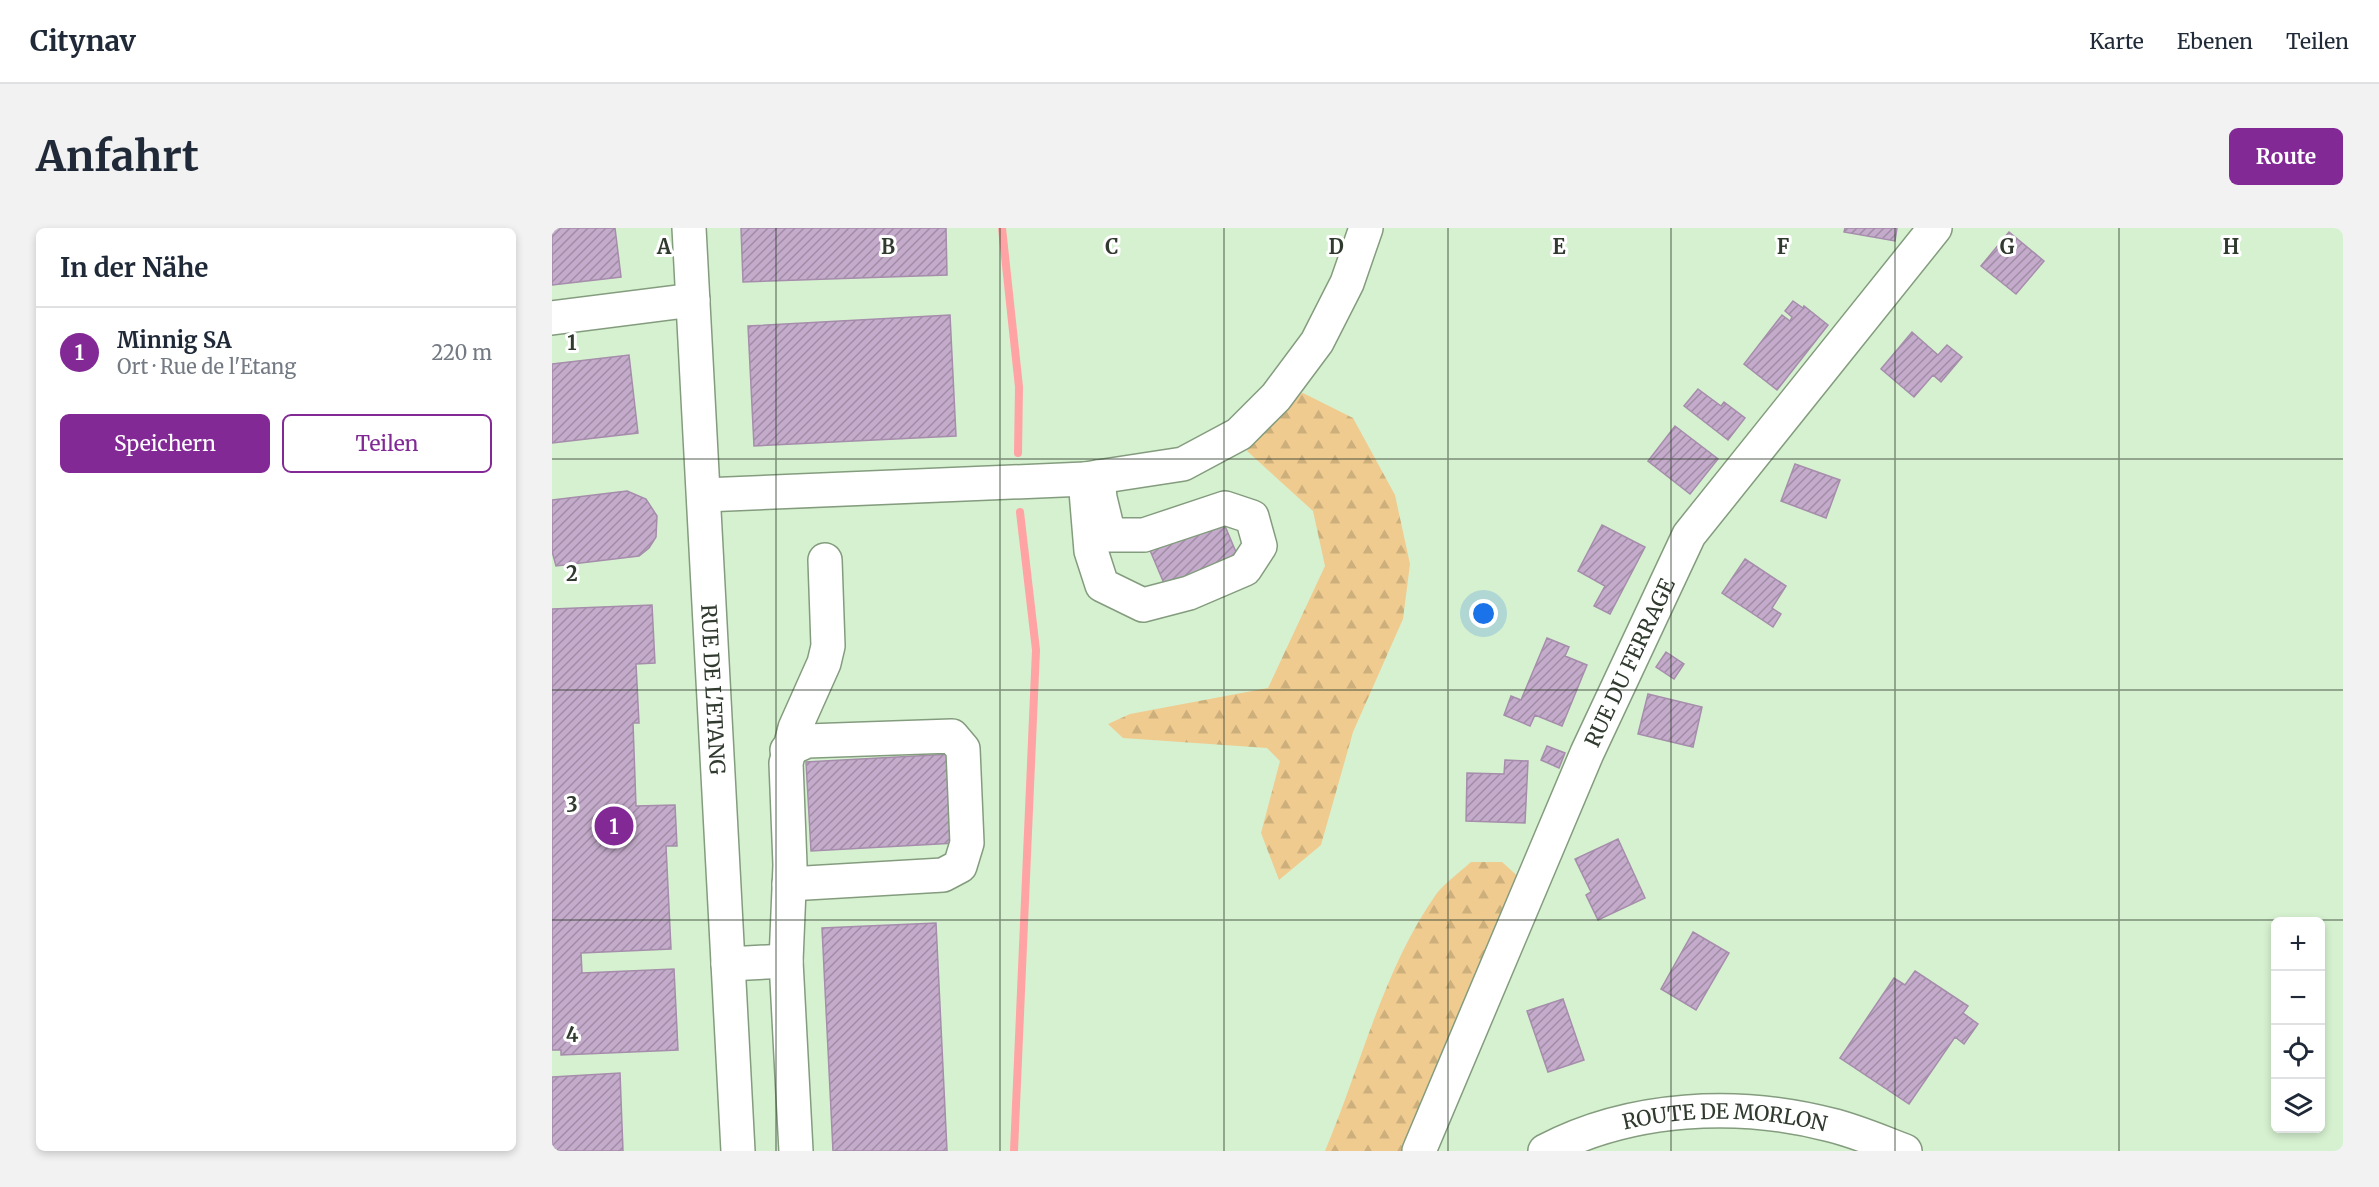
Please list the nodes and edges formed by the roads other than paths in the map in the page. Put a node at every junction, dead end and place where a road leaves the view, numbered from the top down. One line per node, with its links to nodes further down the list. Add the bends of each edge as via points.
1 (689, 228): 4 (street, RUE DE L'ETANG)
2 (1366, 228): 6 (street, via 1347,284 1317,342 1276,397 1239,434 1183,465)
3 (1935, 228): 15 (street, RUE DU FERRAGE, via 1689,535 1587,753)
4 (693, 300): 5 (street); 7 (street, RUE DE L'ETANG)
5 (552, 318)
6 (1091, 478): 6 (street, via 1090,551 1102,585 1143,605 1189,593 1245,569 1260,546 1252,517 1225,508 1144,535 1109,535); 7 (street)
7 (704, 495): 12 (street, RUE DE L'ETANG)
8 (825, 560): 9 (street, via 828,646)
9 (787, 750): 10 (street); 10 (street, via 807,741 952,736 963,749 967,843 960,866 944,875)
10 (789, 884): 11 (street)
11 (786, 961): 12 (street); 14 (street)
12 (728, 964): 13 (street, RUE DE L'ETANG)
13 (738, 1151)
14 (796, 1151)
15 (1419, 1151)
16 (1545, 1151): 17 (street, ROUTE DE MORLON, via 1640,1118 1698,1110 1773,1114 1832,1125)
17 (1905, 1151)

